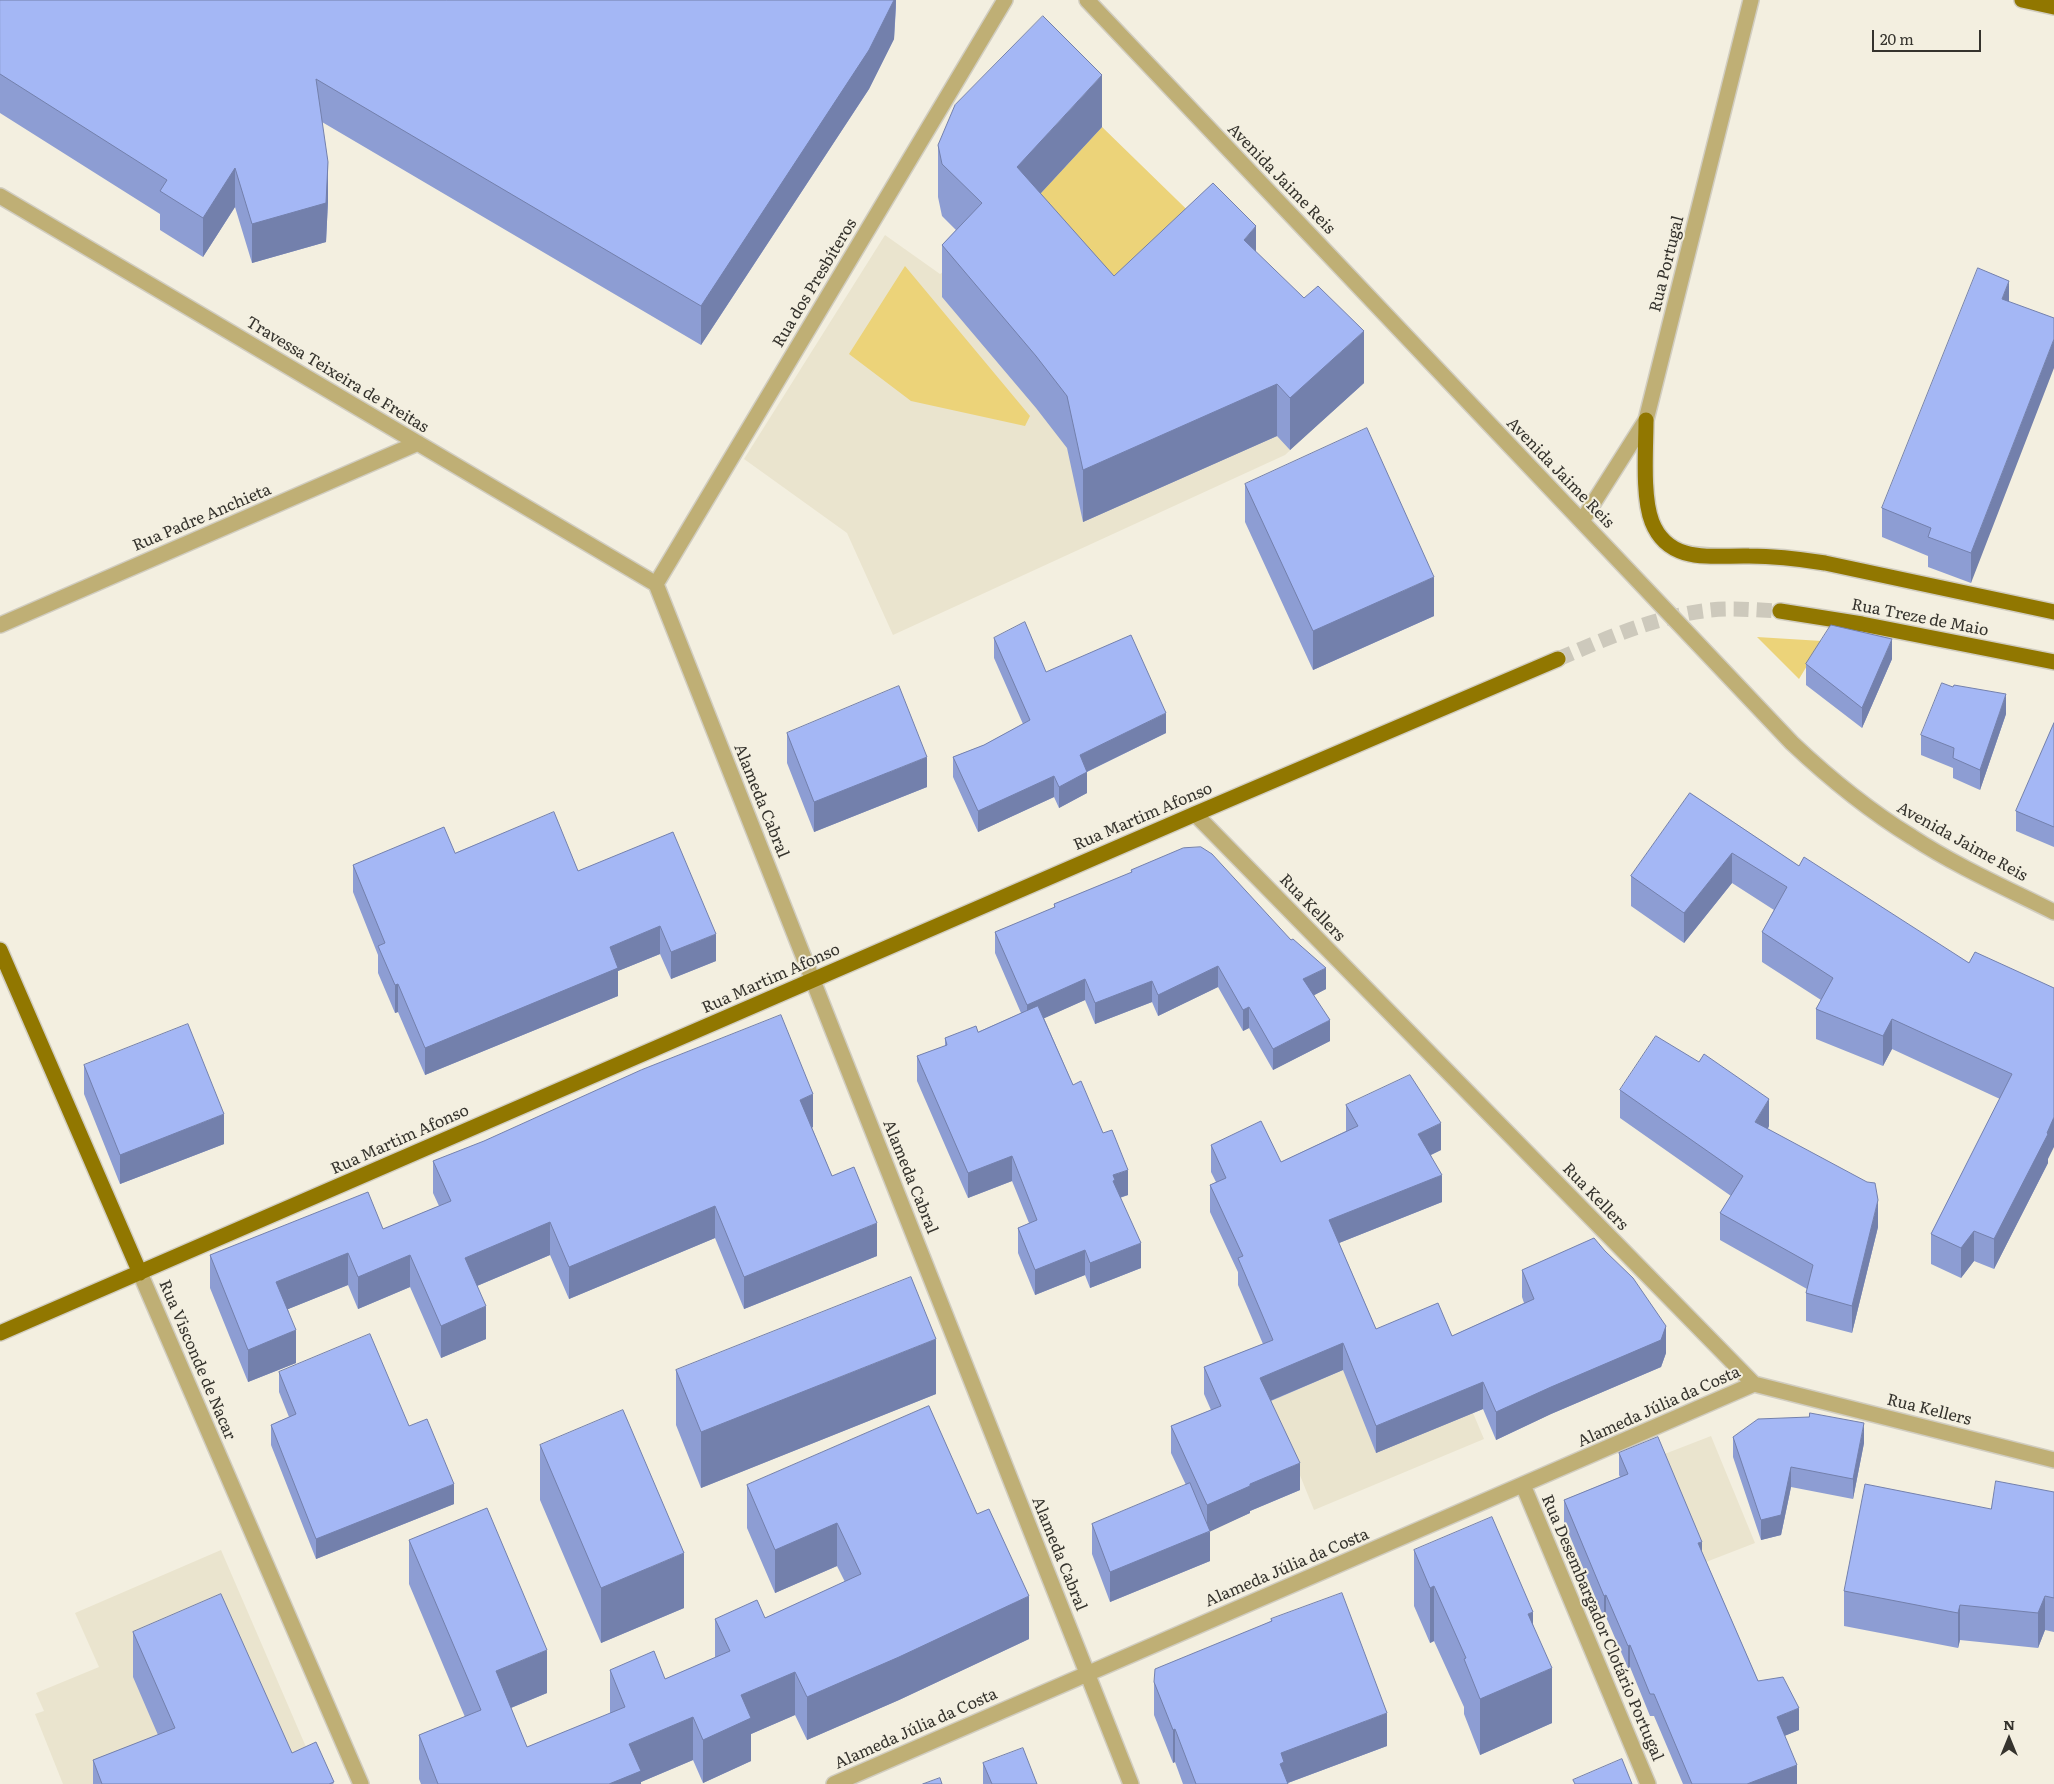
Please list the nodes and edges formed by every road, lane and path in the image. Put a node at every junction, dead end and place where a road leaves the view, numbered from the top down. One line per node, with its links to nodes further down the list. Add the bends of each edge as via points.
1 (1004, 0): 10 (street, Rua dos Presbíteros)
2 (1087, 0): 9 (street, Avenida Jaime Reis)
3 (1751, 0): 7 (street, Rua Portugal)
4 (2022, 0): 5 (main road)
5 (2054, 7)
6 (0, 196): 8 (street, Travessa Teixeira de Freitas)
7 (1646, 420): 9 (street, Rua Portugal); 12 (main road, via 1647,503 1657,532 1682,552 1706,557 1788,557)
8 (418, 443): 10 (street, Travessa Teixeira de Freitas); 13 (street, Rua Padre Anchieta)
9 (1582, 521): 17 (street, Avenida Jaime Reis, via 1792,743 1847,792 1914,839)
10 (656, 584): 19 (street, Alameda Cabral)
11 (1780, 611): 15 (main road, Rua Treze de Maio)
12 (2054, 612)
13 (0, 625)
14 (1558, 659): 16 (main road, Rua Martim Afonso)
15 (2054, 662)
16 (1195, 814): 19 (main road, Rua Martim Afonso); 22 (street, Rua Kellers)
17 (2054, 912)
18 (0, 950): 20 (main road, Rua Visconde de Nacar)
19 (813, 980): 20 (main road, Rua Martim Afonso); 25 (street, Alameda Cabral)
20 (140, 1273): 21 (main road, Rua Martim Afonso); 26 (street, Rua Visconde de Nacar)
21 (0, 1333)
22 (1754, 1384): 23 (street, Rua Kellers); 24 (street, Alameda Júlia da Costa)
23 (2054, 1460)
24 (1524, 1485): 25 (street, Alameda Júlia da Costa); 29 (street, Rua Desembargador Clotário Portugal)
25 (1088, 1674): 27 (street, Alameda Júlia da Costa); 28 (street, Alameda Cabral)
26 (361, 1784)
27 (834, 1784)
28 (1131, 1784)
29 (1648, 1784)

